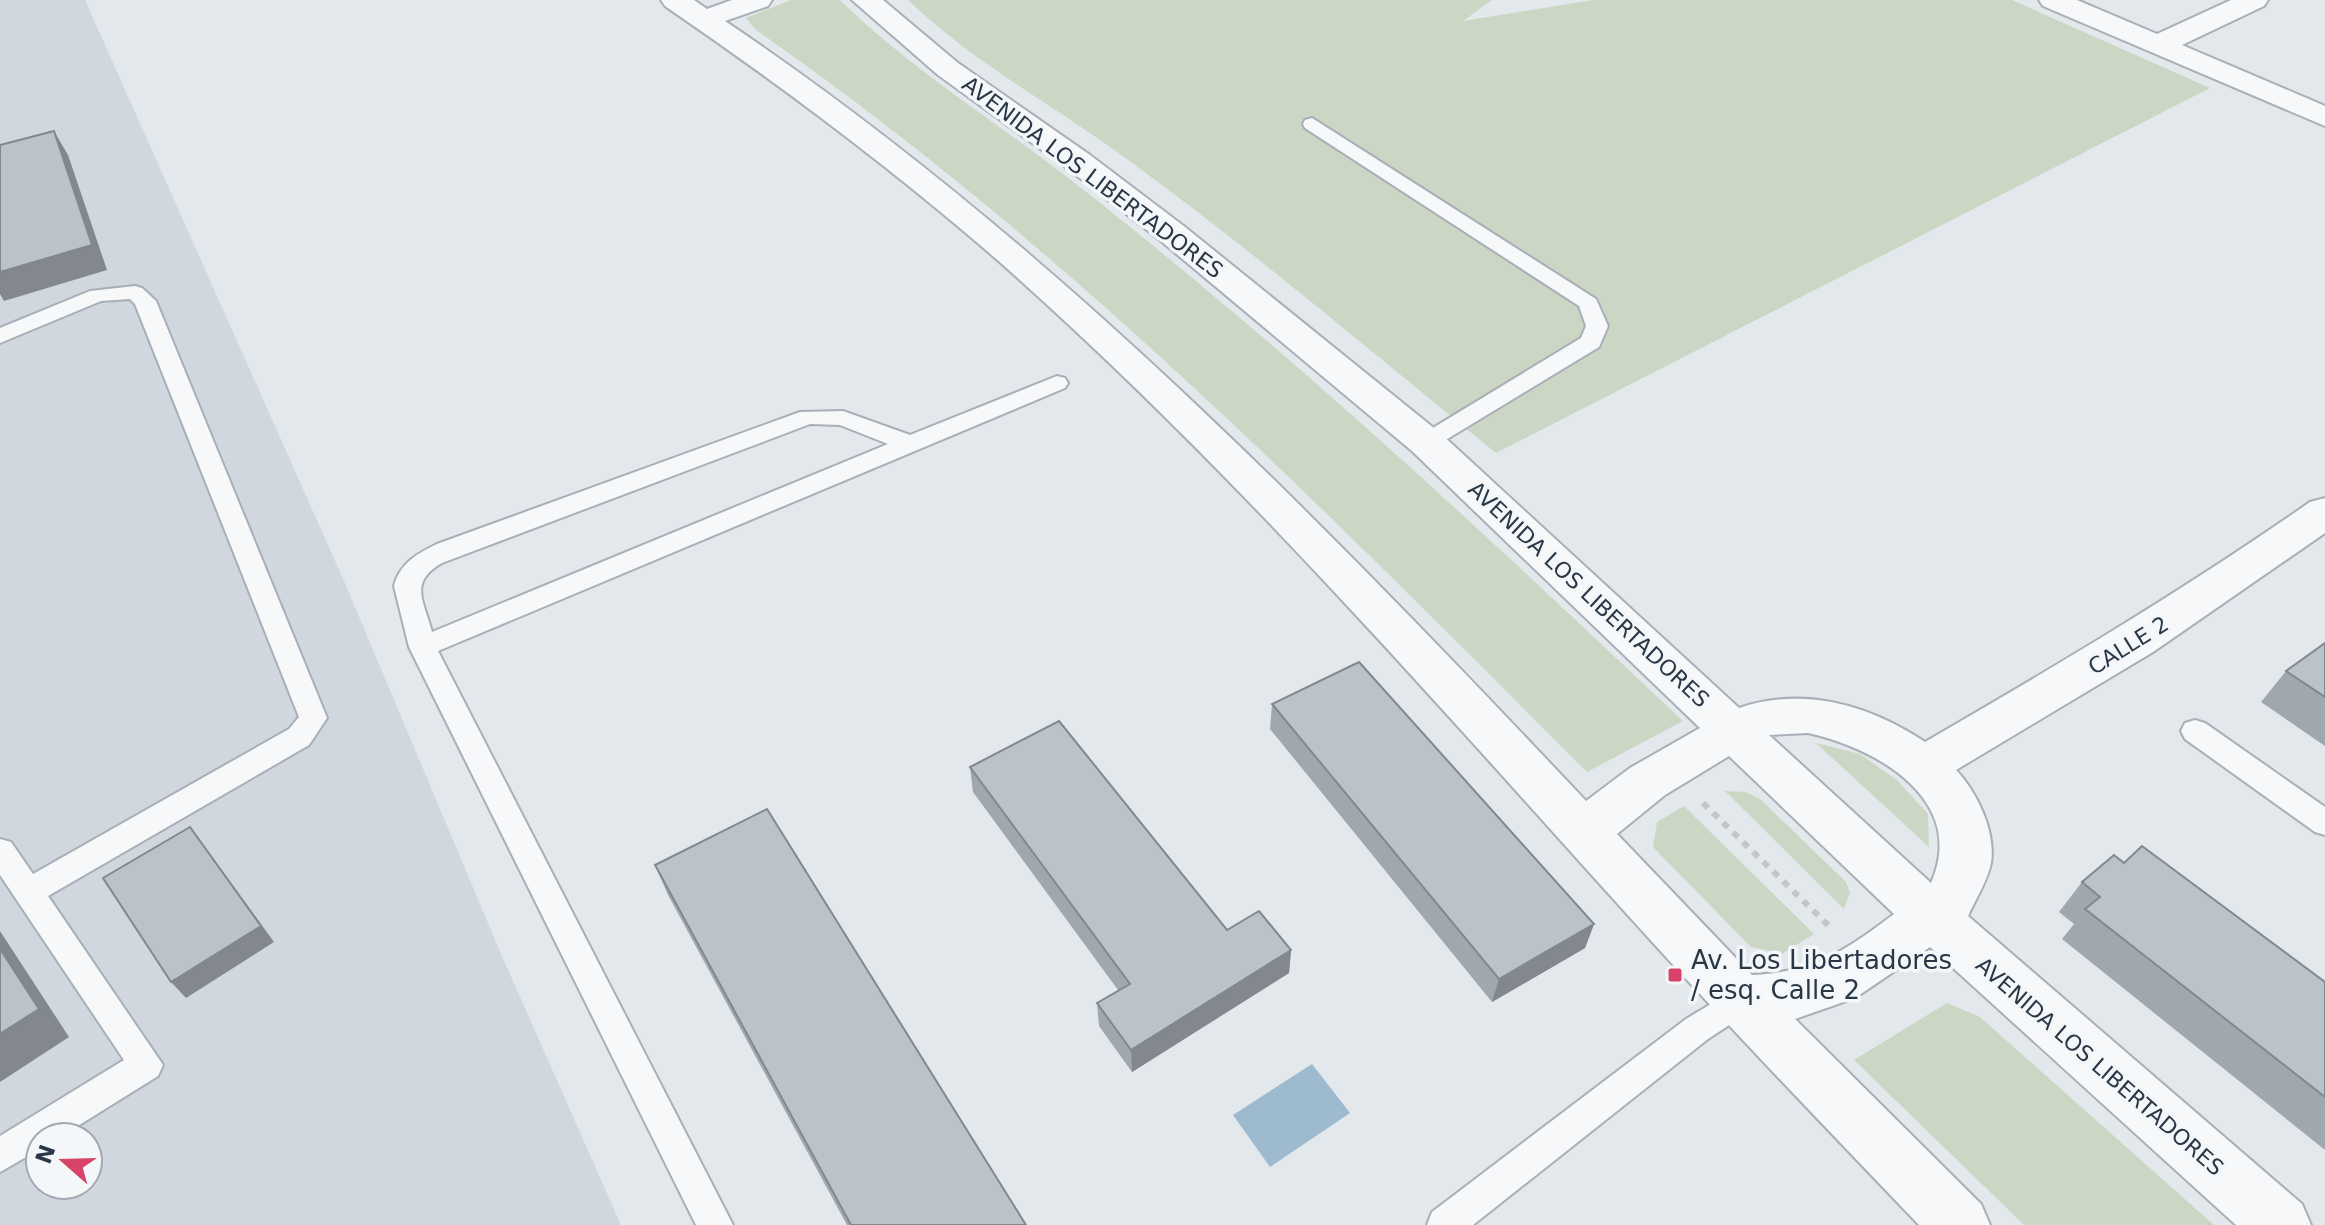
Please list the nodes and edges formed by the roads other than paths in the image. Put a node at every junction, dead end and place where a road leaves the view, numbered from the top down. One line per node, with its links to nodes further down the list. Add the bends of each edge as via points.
1 (758, 0): 5 (street)
2 (866, 0): 11 (street, AVENIDA LOS LIBERTADORES, via 948,69 1173,234)
3 (2053, 0): 6 (street)
4 (2254, 0): 6 (street)
5 (689, 6): 19 (street, via 899,162 1122,354 1260,488)
6 (2158, 45): 7 (street)
7 (2325, 117)
8 (1312, 124): 11 (lane, via 1589,303 1597,326 1591,342)
9 (0, 336): 21 (lane, via 97,295 135,292 145,301 313,718 299,737)
10 (1057, 383): 12 (lane)
11 (1426, 442): 15 (street, AVENIDA LOS LIBERTADORES)
12 (910, 444): 14 (lane); 14 (lane, via 843,418 808,417 446,550 408,575)
13 (2325, 512): 17 (street, CALLE 2, via 2137,640)
14 (422, 647): 25 (lane)
15 (1735, 731): 17 (street, via 1773,716 1841,720 1890,741); 19 (street, via 1627,794); 22 (street, AVENIDA LOS LIBERTADORES)
16 (2195, 731): 18 (lane)
17 (1924, 766): 22 (street, via 1959,814 1967,840 1959,887)
18 (2325, 823)
19 (1587, 832): 23 (street)
20 (0, 851): 21 (lane)
21 (28, 892): 24 (lane, via 146,1065)
22 (1931, 916): 23 (street, via 1820,988 1782,998); 28 (street, AVENIDA LOS LIBERTADORES)
23 (1741, 1000): 26 (lane); 27 (street)
24 (0, 1155)
25 (715, 1225)
26 (1445, 1225)
27 (1960, 1225)
28 (2281, 1225)

